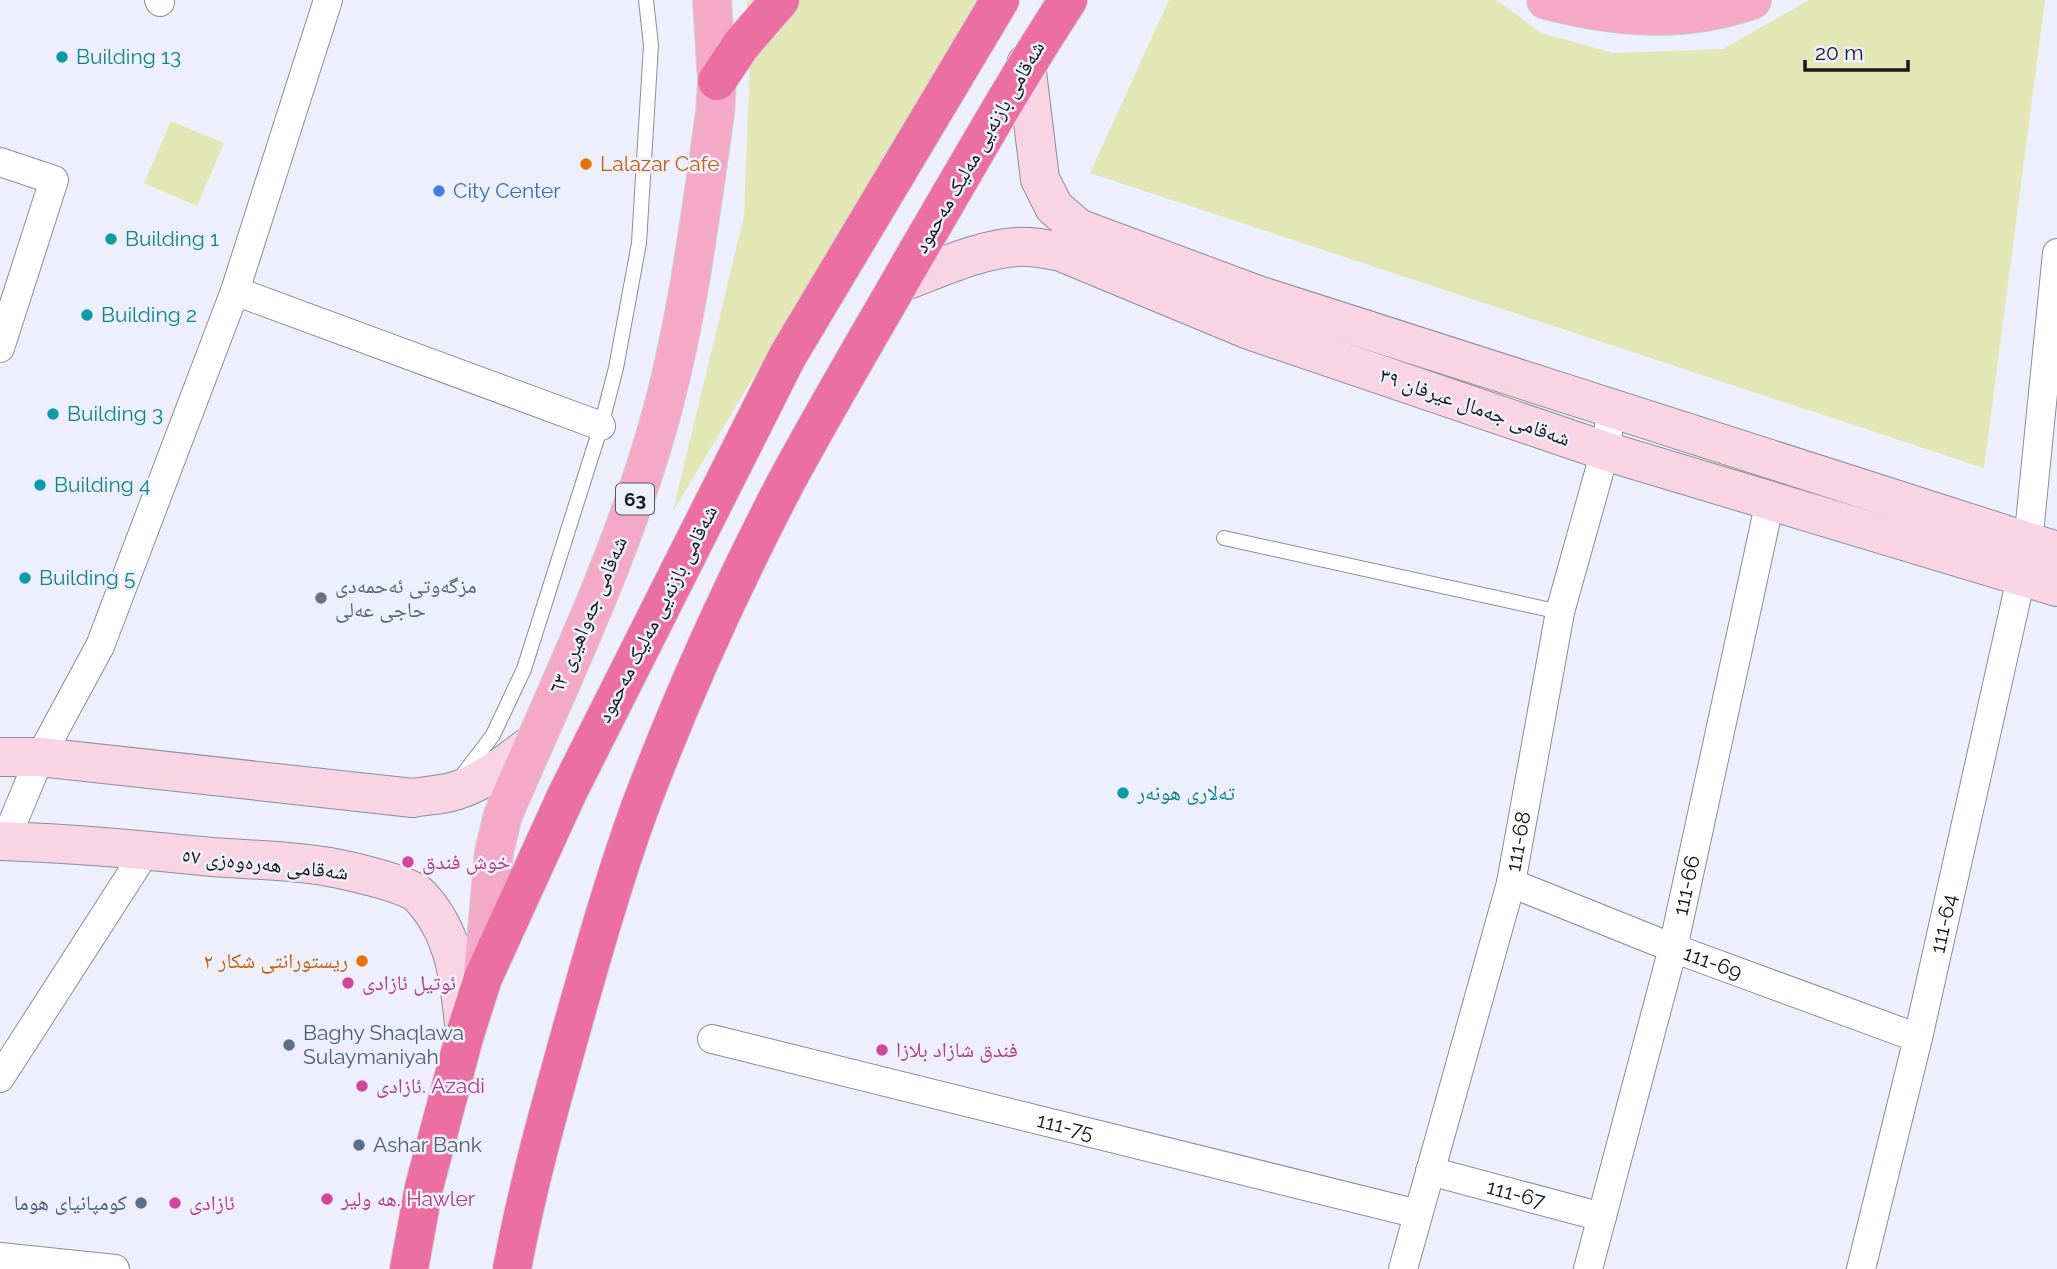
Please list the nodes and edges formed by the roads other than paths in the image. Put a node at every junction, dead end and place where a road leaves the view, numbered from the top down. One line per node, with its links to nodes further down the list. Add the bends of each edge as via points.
1 (328, 0): 14 (street)
2 (646, 0): 17 (lane, via 651,45 639,243)
3 (712, 0): 10 (main road, شەقامی جەواهیری ٦٣ / 63)
4 (780, 0): 10 (highway)
5 (1000, 0): 32 (highway, شەقامی بازنەیی مەلیک مەحمود, via 787,357 567,794)
6 (1068, 0): 9 (highway, شەقامی بازنەیی مەلیک مەحمود)
7 (1546, 0): 8 (main road, via 1595,12 1651,17 1712,12)
8 (1752, 0)
9 (1026, 64): 13 (highway, شەقامی بازنەیی مەلیک مەحمود); 16 (main road, شەقامی جەمال عیرفان ٣٩, via 1040,180 1054,207 1078,228 1258,295)
10 (717, 81): 24 (main road, شەقامی جەواهیری ٦٣ / 63, via 686,310 658,424 617,549)
11 (0, 162): 15 (street, via 54,180)
12 (2057, 253): 21 (street, 111-64)
13 (900, 283): 18 (main road, شەقامی جەمال عیرفان ٣٩, via 995,251 1017,247 1061,252 1249,330); 43 (highway, شەقامی بازنەیی مەلیک مەحمود, via 854,359 746,563 639,811 545,1122)
14 (235, 291): 17 (street); 26 (street, via 100,646)
15 (0, 348)
16 (1612, 408): 18 (street, 111-68); 21 (main road, شەقامی جەمال عیرفان ٣٩)
17 (601, 426): 27 (lane, via 524,669 493,736)
18 (1605, 451): 19 (main road, شەقامی جەمال عیرفان ٣٩); 23 (street, 111-68)
19 (1770, 501): 21 (main road, شەقامی جەمال عیرفان ٣٩); 31 (street, 111-66)
20 (1224, 538): 23 (lane)
21 (2035, 557): 22 (main road, شەقامی جەمال عیرفان ٣٩); 34 (street, 111-64)
22 (2057, 587)
23 (1560, 612): 30 (street, 111-68)
24 (535, 742): 27 (main road, via 490,775); 32 (main road, شەقامی جەواهیری ٦٣ / 63, via 503,816 494,852)
25 (0, 757): 26 (main road)
26 (40, 757): 27 (main road, via 413,798); 28 (street)
27 (449, 793)
28 (2, 841): 29 (main road, شەقامی هەرەوەزی ٥٧)
29 (146, 851): 33 (main road, شەقامی هەرەوەزی ٥٧, via 328,867 418,893 441,924 453,953); 36 (street)
30 (1511, 883): 31 (street, 111-69); 37 (street, 111-68)
31 (1673, 948): 34 (street, 111-69); 39 (street, 111-66)
32 (483, 978): 33 (highway, شەقامی بازنەیی مەلیک مەحمود)
33 (465, 1034): 42 (highway, شەقامی بازنەیی مەلیک مەحمود, via 424,1187)
34 (1918, 1038): 46 (street, 111-64)
35 (712, 1039): 38 (street, 111-75)
36 (0, 1078)
37 (1430, 1171): 38 (street, 111-68); 39 (street, 111-67)
38 (1418, 1214): 44 (street, 111-68)
39 (1602, 1217): 45 (street, 111-66)
40 (0, 1257): 41 (street)
41 (114, 1269)
42 (410, 1269)
43 (512, 1269)
44 (1403, 1269)
45 (1588, 1269)
46 (1861, 1269)

